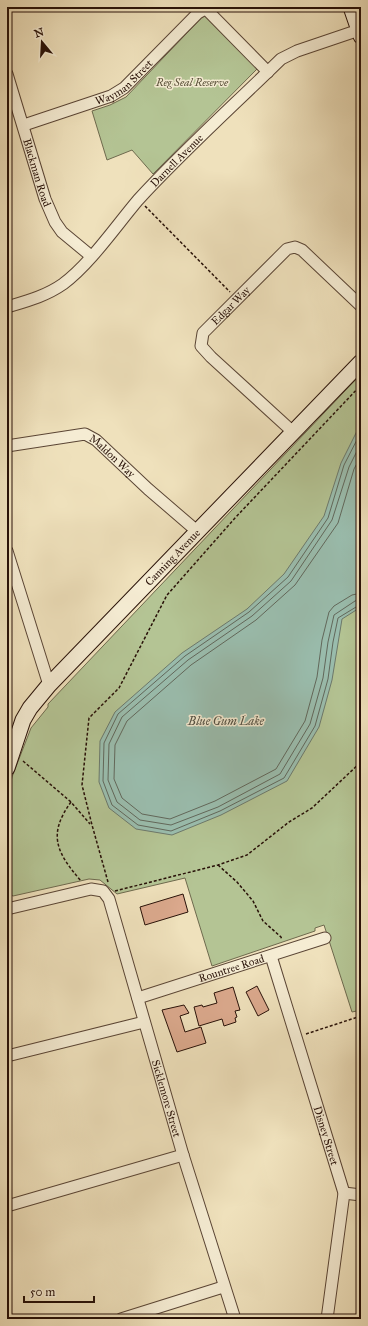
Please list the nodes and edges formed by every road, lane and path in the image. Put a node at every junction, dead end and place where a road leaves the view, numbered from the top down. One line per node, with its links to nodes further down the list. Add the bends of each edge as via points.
1 (351, 7): 3 (street)
2 (204, 8): 4 (street); 6 (street, Wayman Street, via 124,88 111,96)
3 (360, 33): 4 (street, Darnell Avenue, via 298,51 281,59)
4 (268, 72): 7 (street, Darnell Avenue)
5 (7, 74): 6 (street, Blackman Road)
6 (24, 125): 8 (street, Blackman Road, via 45,199 55,222 62,232)
7 (139, 200): 8 (street, Darnell Avenue); 9 (path)
8 (91, 256): 11 (street, Darnell Avenue, via 64,283 51,292)
9 (236, 299): 10 (street, Edgar Way, via 287,249 295,247 302,250); 14 (street, Edgar Way, via 203,333 202,346)
10 (361, 306)
11 (7, 307)
12 (361, 362): 14 (street, Canning Avenue)
13 (361, 385): 24 (path, via 235,518 167,595 119,688 90,718 82,785)
14 (293, 432): 16 (street, Canning Avenue)
15 (7, 446): 16 (street, Maldon Way, via 85,434 96,440)
16 (198, 532): 19 (street, Canning Avenue)
17 (7, 552): 18 (street)
18 (11, 578): 19 (street)
19 (49, 686): 20 (street, Canning Avenue, via 23,720)
20 (11, 753): 22 (street, Canning Avenue); 23 (path)
21 (361, 762): 25 (path, via 312,808 289,822 247,855)
22 (7, 768)
23 (71, 802): 24 (path); 27 (path, via 63,813 57,829 58,845 64,861)
24 (92, 825): 26 (path)
25 (218, 865): 28 (path, via 116,891); 31 (path, via 253,901 263,921 281,937)
26 (109, 885)
27 (87, 887): 29 (street); 33 (street, Sicklemore Street, via 103,891 109,899)
28 (112, 889)
29 (7, 909)
30 (326, 938): 31 (street, Rountree Road)
31 (286, 951): 32 (street, Rountree Road)
32 (271, 956): 33 (street, Rountree Road); 36 (street, Disney Street)
33 (138, 998): 35 (street, Sicklemore Street)
34 (361, 1016): 36 (path)
35 (144, 1022): 37 (street); 38 (street, Sicklemore Street)
36 (296, 1037): 39 (street, Disney Street)
37 (7, 1056)
38 (183, 1155): 41 (street); 42 (street, Sicklemore Street)
39 (344, 1193): 40 (street); 45 (street, Disney Street)
40 (361, 1195)
41 (7, 1206)
42 (223, 1287): 43 (street); 44 (street, Sicklemore Street)
43 (121, 1319)
44 (235, 1319)
45 (327, 1319)

